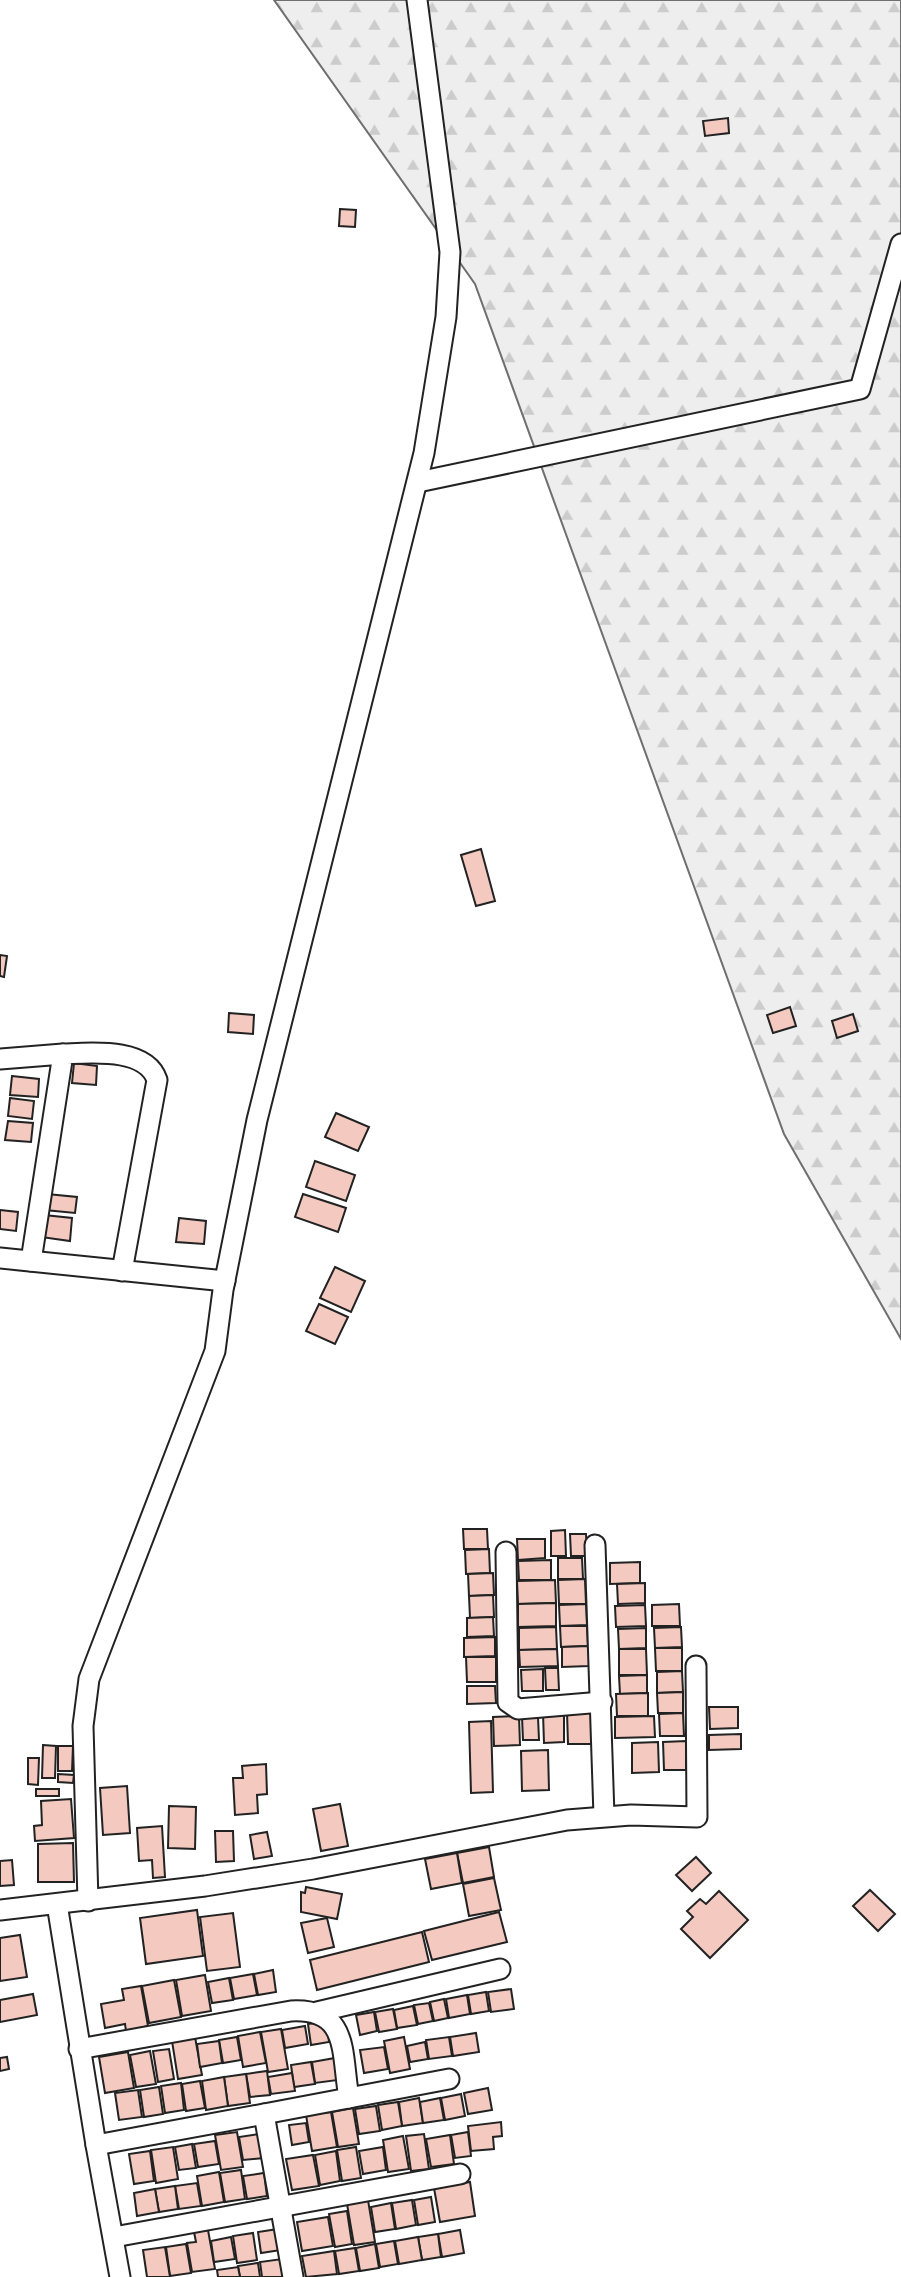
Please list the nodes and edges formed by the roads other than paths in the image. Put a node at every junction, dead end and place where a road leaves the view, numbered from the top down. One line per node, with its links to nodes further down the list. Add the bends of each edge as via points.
1 (417, 0): 3 (street, via 450,252 437,385)
2 (901, 244): 3 (street, via 860,389)
3 (418, 482): 9 (street, via 257,1120)
4 (63, 1055): 5 (street); 7 (street); 8 (street, via 128,1057 150,1068 157,1080)
5 (0, 1059)
6 (0, 1258): 7 (street)
7 (31, 1261): 8 (street)
8 (122, 1271): 9 (street)
9 (224, 1286): 15 (street, via 215,1351 89,1679 83,1726)
10 (595, 1545): 13 (street)
11 (506, 1552): 13 (street, via 508,1702 518,1709)
12 (696, 1666): 14 (street, via 699,1815)
13 (602, 1702): 14 (street)
14 (604, 1816): 15 (street, via 313,1869)
15 (88, 1901): 16 (street)
16 (57, 1904): 17 (street); 20 (street)
17 (0, 1910)
18 (500, 1969): 19 (street)
19 (317, 2012): 20 (street, via 291,2011); 22 (street, via 334,2023 337,2031)
20 (79, 2049): 24 (street)
21 (449, 2079): 22 (street)
22 (349, 2098): 23 (street)
23 (264, 2114): 24 (street); 26 (street)
24 (96, 2146): 27 (street)
25 (460, 2174): 26 (street)
26 (281, 2209): 27 (street); 29 (street)
27 (114, 2237): 28 (street)
28 (120, 2277)
29 (293, 2277)

